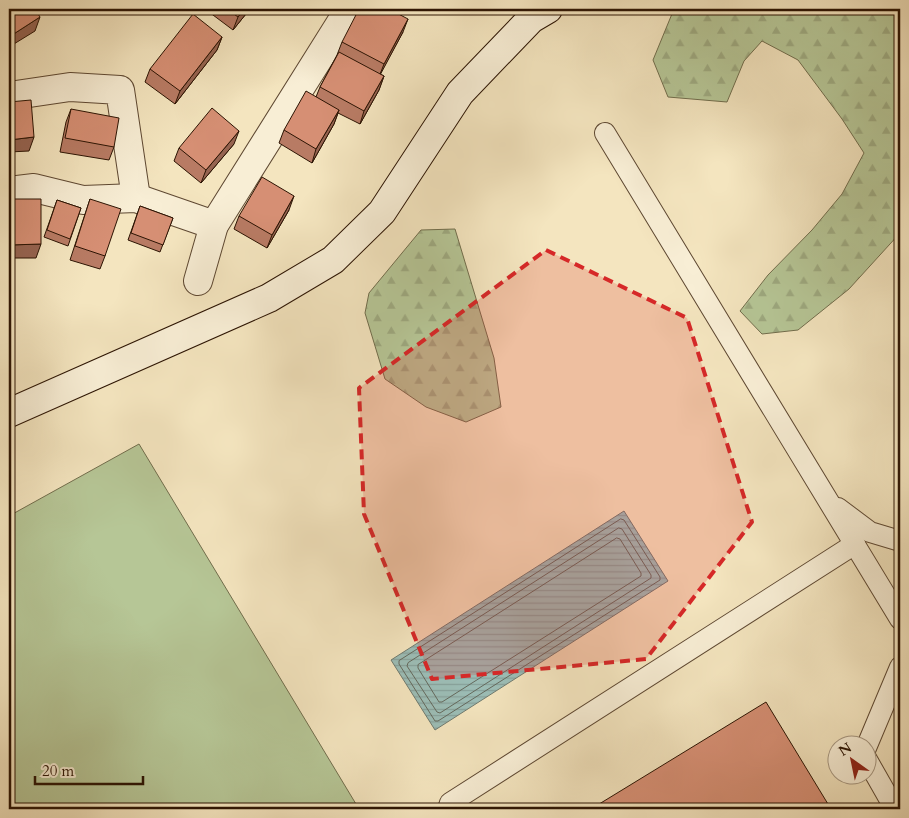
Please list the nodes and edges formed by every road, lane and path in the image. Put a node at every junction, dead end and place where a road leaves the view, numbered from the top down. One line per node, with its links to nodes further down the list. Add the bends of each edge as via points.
1 (345, 9): 7 (street, via 342,21)
2 (548, 9): 9 (street, via 531,20 460,93 382,212 333,260 269,298)
3 (9, 96): 6 (street, via 70,87 120,90)
4 (605, 133): 10 (lane)
5 (9, 191): 6 (street, via 34,188 83,200)
6 (136, 198): 7 (street)
7 (214, 225): 8 (street)
8 (198, 281)
9 (9, 413)
10 (829, 501): 11 (lane, via 870,532); 12 (lane)
11 (900, 541)
12 (855, 544): 13 (lane); 17 (lane, via 450,802)
13 (900, 619)
14 (900, 667): 15 (lane)
15 (871, 736)
16 (876, 775): 18 (lane)
17 (448, 809)
18 (896, 809)

